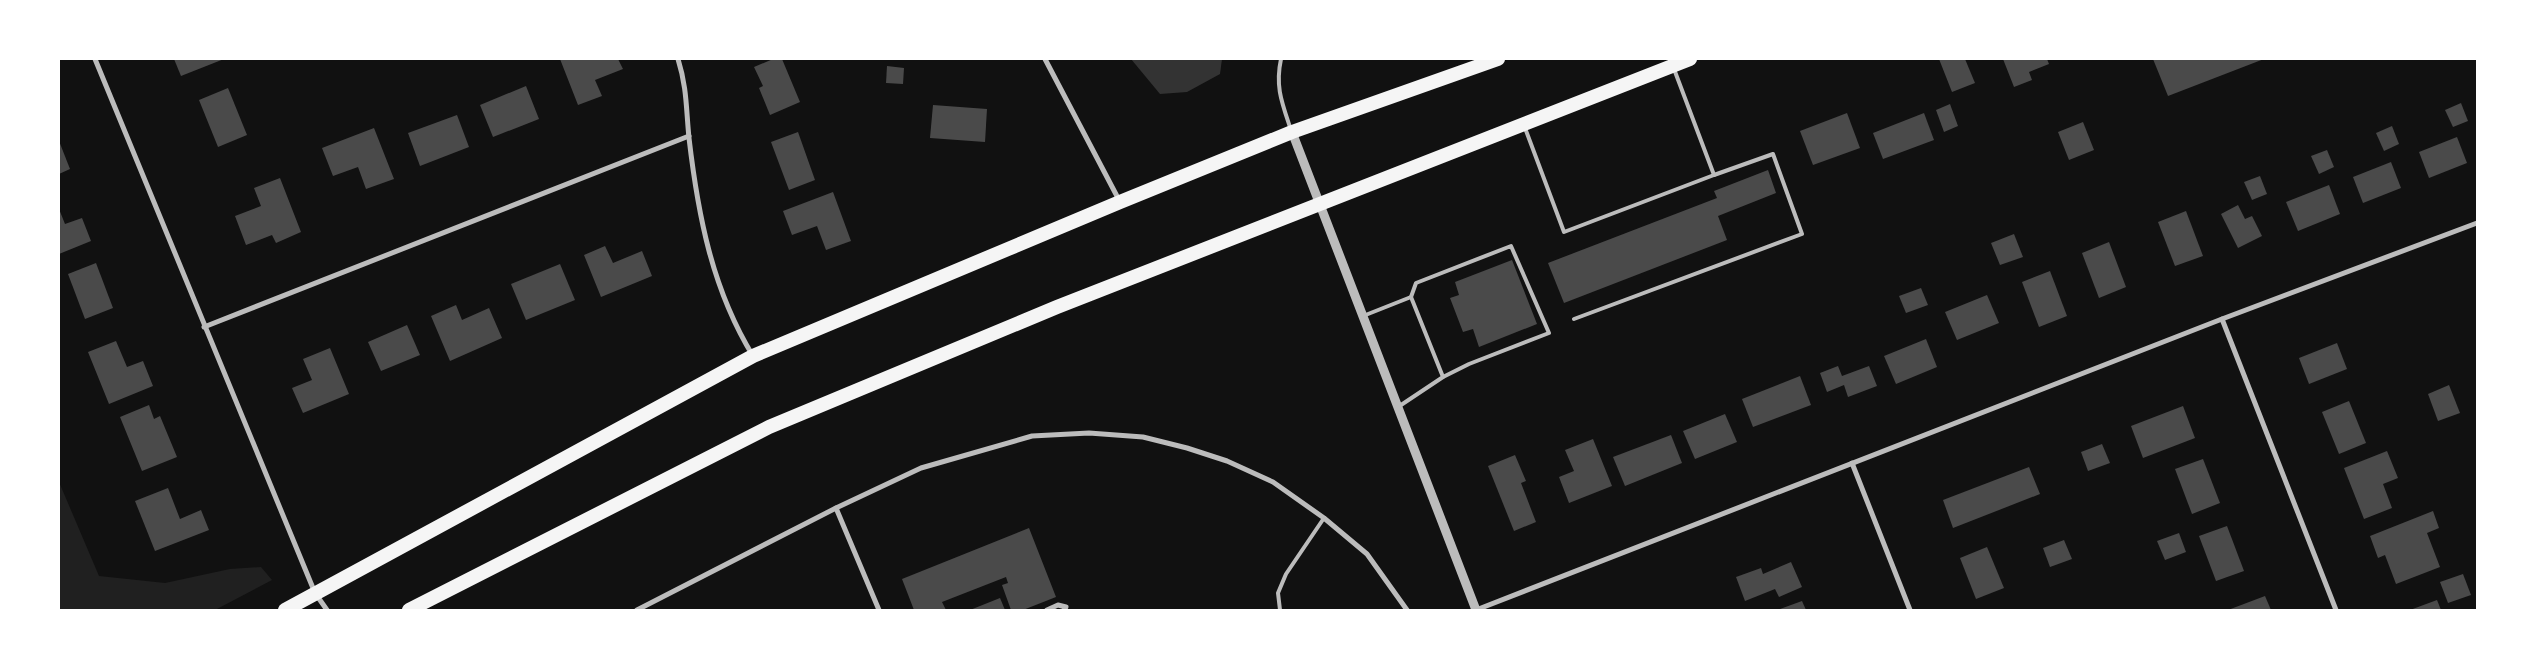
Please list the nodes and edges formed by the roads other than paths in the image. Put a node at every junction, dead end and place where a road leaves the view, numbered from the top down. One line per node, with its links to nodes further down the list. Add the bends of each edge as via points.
1 (95, 59): 19 (street)
2 (678, 59): 10 (street, via 686,84)
3 (1045, 59): 12 (street)
4 (1281, 59): 9 (lane, via 1277,78)
5 (1498, 59): 9 (highway)
6 (1690, 59): 7 (highway)
7 (1672, 66): 8 (highway); 11 (lane)
8 (1524, 123): 11 (lane, via 1564,232); 13 (highway)
9 (1292, 132): 12 (highway); 13 (street)
10 (689, 136): 19 (street); 20 (street, via 710,261 739,333)
11 (1714, 175): 17 (lane, via 1773,154 1802,234)
12 (1120, 202): 20 (highway)
13 (1319, 203): 16 (street); 29 (highway, via 769,427)
14 (2477, 223): 18 (street)
15 (1411, 297): 16 (lane); 21 (lane); 21 (lane, via 1416,283 1511,246 1549,333)
16 (1363, 316): 22 (street)
17 (1574, 319)
18 (2222, 319): 23 (street); 38 (street)
19 (204, 327): 26 (street)
20 (753, 356): 26 (highway)
21 (1443, 377): 22 (lane)
22 (1398, 408): 36 (street)
23 (1852, 463): 36 (street); 37 (street)
24 (836, 508): 25 (street, via 921,468 979,450 1032,436 1089,433 1143,437 1227,461 1273,482); 30 (street); 31 (street)
25 (1324, 518): 34 (lane, via 1286,574 1278,593); 35 (street, via 1367,554)
26 (315, 593): 27 (highway); 28 (street)
27 (285, 610)
28 (327, 610)
29 (409, 610)
30 (637, 610)
31 (879, 610)
32 (1047, 610): 33 (street, via 1058,605 1066,607)
33 (1064, 610)
34 (1280, 610)
35 (1407, 610)
36 (1476, 610)
37 (1910, 610)
38 (2336, 610)

